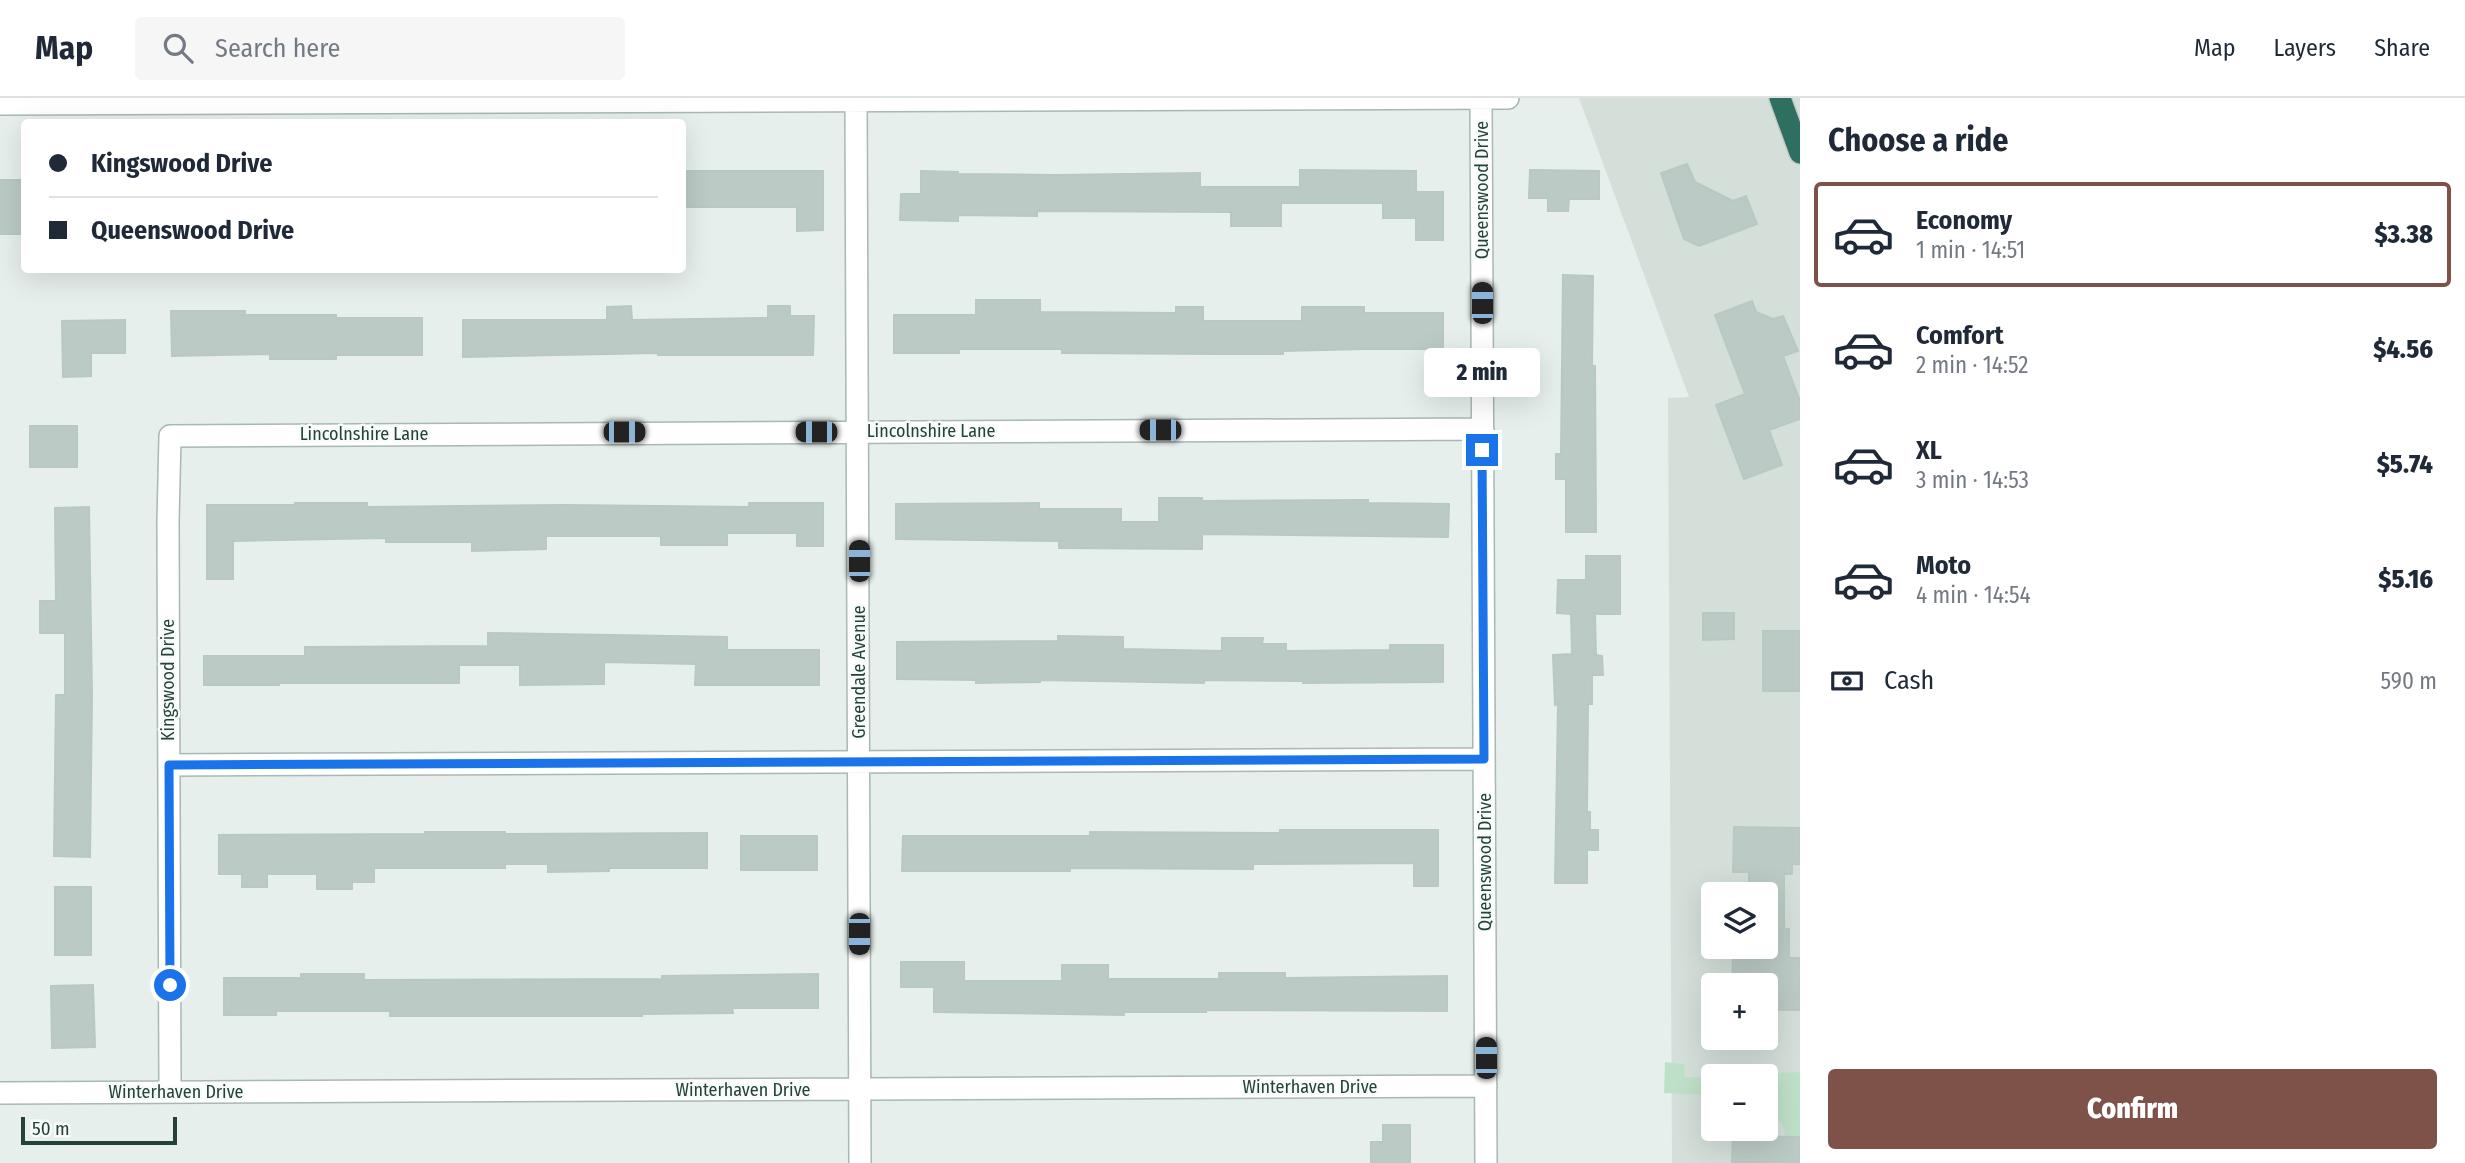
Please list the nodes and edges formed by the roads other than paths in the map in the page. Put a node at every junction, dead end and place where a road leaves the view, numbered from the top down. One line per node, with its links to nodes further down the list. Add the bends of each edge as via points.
1 (1381, 98): 2 (street); 5 (street)
2 (1482, 98): 3 (street); 10 (street, Queenswood Drive)
3 (1507, 98)
4 (1780, 98): 9 (highway)
5 (1136, 99): 6 (street)
6 (856, 100): 7 (street); 11 (street, Greendale Avenue)
7 (544, 101): 8 (street)
8 (0, 104)
9 (1800, 153)
10 (1482, 429): 11 (street, Lincolnshire Lane); 13 (street, Queenswood Drive)
11 (858, 432): 12 (street, Lincolnshire Lane); 14 (street, Greendale Avenue)
12 (170, 436): 15 (street, Kingswood Drive)
13 (1484, 759): 14 (street); 16 (street, Queenswood Drive)
14 (859, 761): 15 (street); 17 (street, Greendale Avenue)
15 (169, 765): 18 (street, Kingswood Drive)
16 (1486, 1086): 17 (street, Winterhaven Drive); 21 (street, Queenswood Drive)
17 (859, 1089): 18 (street, Winterhaven Drive); 20 (street, Greendale Avenue)
18 (170, 1092): 19 (street, Winterhaven Drive)
19 (0, 1093)
20 (860, 1163)
21 (1486, 1163)

